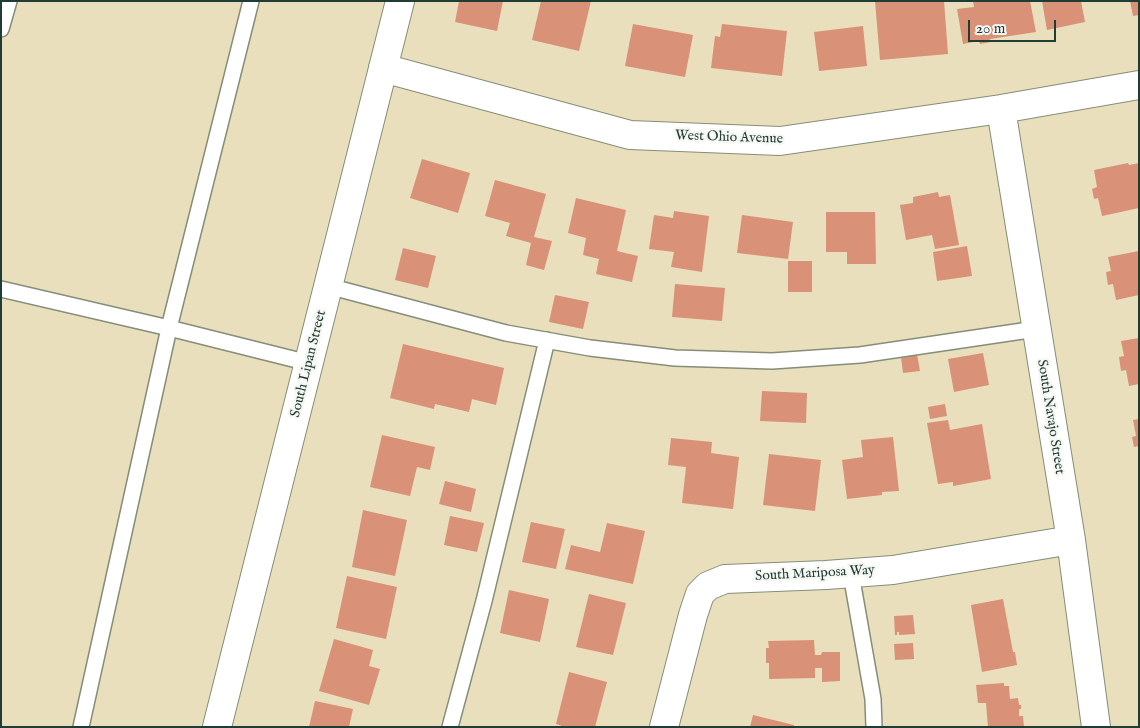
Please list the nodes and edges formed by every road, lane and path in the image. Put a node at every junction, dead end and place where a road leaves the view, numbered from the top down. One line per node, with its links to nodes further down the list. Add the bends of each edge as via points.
1 (9, 1): 4 (lane)
2 (251, 1): 10 (lane)
3 (400, 1): 5 (street, South Lipan Street)
4 (1, 29)
5 (383, 68): 7 (street, West Ohio Avenue, via 630,134 780,141); 8 (street, South Lipan Street)
6 (1139, 85): 7 (street, West Ohio Avenue)
7 (1000, 109): 11 (street, South Navajo Street)
8 (328, 286): 12 (lane, via 506,333); 13 (street, South Lipan Street)
9 (1, 289): 10 (lane)
10 (169, 328): 13 (lane); 16 (lane)
11 (1036, 329): 12 (lane, via 860,355 772,361 675,358); 14 (street, South Navajo Street)
12 (547, 340): 18 (lane)
13 (309, 363): 17 (street, South Lipan Street)
14 (1071, 540): 15 (street, South Mariposa Way); 21 (street, South Navajo Street)
15 (851, 574): 19 (street, South Mariposa Way, via 725,579 708,586 700,594 693,615); 20 (lane, via 873,699)
16 (81, 727)
17 (217, 727)
18 (450, 727)
19 (664, 727)
20 (874, 727)
21 (1096, 727)

